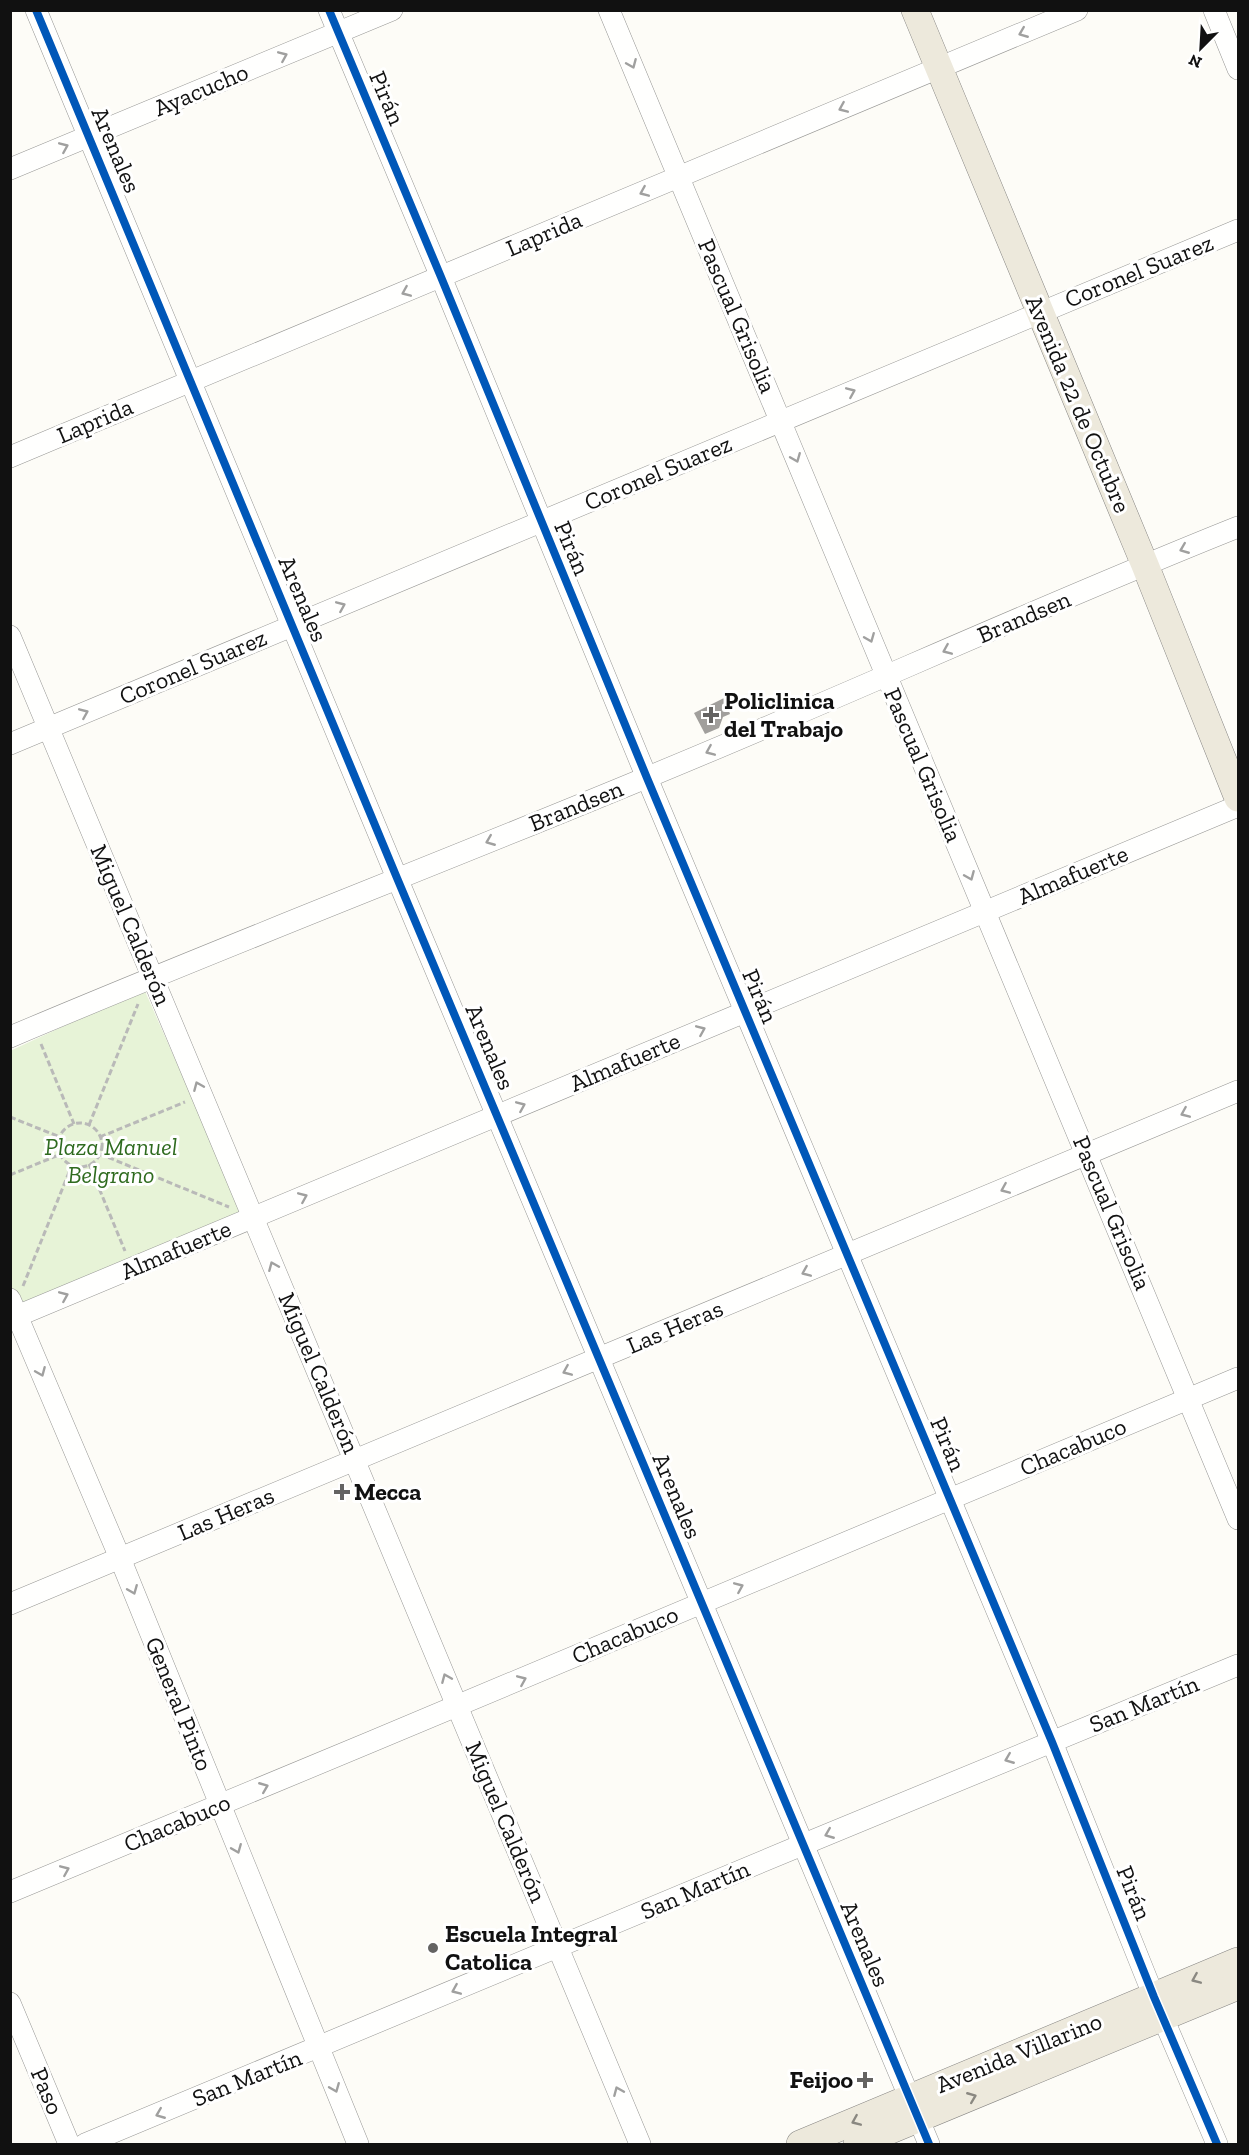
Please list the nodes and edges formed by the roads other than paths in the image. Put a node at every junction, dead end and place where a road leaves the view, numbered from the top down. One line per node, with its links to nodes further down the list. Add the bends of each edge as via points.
1 (36, 10): 11 (street, Arenales)
2 (329, 10): 8 (street, Pirán)
3 (392, 10): 8 (street, Ayacucho)
4 (609, 10): 13 (street, Pascual Grisolia, one-way to 13)
5 (915, 10): 9 (main road, Avenida 22 de Octubre)
6 (1077, 10): 9 (street, Laprida, one-way to 9)
7 (1214, 10): 10 (street)
8 (338, 33): 11 (street, Ayacucho, one-way to 8); 15 (street, Pirán)
9 (939, 68): 13 (street, Laprida, one-way to 13); 16 (main road, Avenida 22 de Octubre)
10 (1239, 69)
11 (89, 137): 12 (street, Ayacucho, one-way to 11); 17 (street, Arenales)
12 (10, 170)
13 (679, 177): 15 (street, Laprida, one-way to 15); 18 (street, Pascual Grisolia)
14 (1239, 230): 16 (street, Coronel Suarez)
15 (441, 277): 17 (street, Laprida, one-way to 17); 20 (street, Pirán)
16 (1040, 312): 18 (street, Coronel Suarez, one-way to 16); 22 (main road, Avenida 22 de Octubre)
17 (191, 381): 19 (street, Laprida); 23 (street, Arenales)
18 (781, 422): 20 (street, Coronel Suarez); 25 (street, Pascual Grisolia, one-way to 25)
19 (10, 457)
20 (541, 523): 23 (street, Coronel Suarez, one-way to 20); 28 (street, Pirán)
21 (1239, 527): 22 (street, Brandsen, one-way to 22)
22 (1145, 565): 25 (street, Brandsen, one-way to 25); 29 (main road, Avenida 22 de Octubre)
23 (293, 626): 26 (street, Coronel Suarez, one-way to 23); 31 (street, Arenales)
24 (10, 636): 26 (street, Miguel Calderón)
25 (886, 677): 28 (street, Brandsen, one-way to 28); 32 (street, Pascual Grisolia, one-way to 32)
26 (49, 728): 27 (street, Coronel Suarez); 33 (street, Miguel Calderón)
27 (10, 744)
28 (647, 778): 31 (street, Brandsen, one-way to 31); 34 (street, Pirán)
29 (1239, 798)
30 (1239, 806): 32 (street, Almafuerte)
31 (397, 878): 33 (street, Brandsen); 37 (street, Arenales)
32 (986, 911): 34 (street, Almafuerte); 38 (street, Pascual Grisolia)
33 (153, 977): 35 (street, Brandsen); 39 (street, Miguel Calderón, one-way to 33)
34 (746, 1012): 37 (street, Almafuerte, one-way to 34); 40 (street, Pirán)
35 (10, 1037)
36 (1239, 1090): 38 (street, Las Heras, one-way to 38)
37 (497, 1116): 39 (street, Almafuerte, one-way to 37); 42 (street, Arenales)
38 (1087, 1154): 40 (street, Las Heras, one-way to 40); 44 (street, Pascual Grisolia)
39 (246, 1214): 41 (street, Almafuerte, one-way to 39); 45 (street, Miguel Calderón, one-way to 39)
40 (847, 1255): 42 (street, Las Heras, one-way to 42); 46 (street, Pirán)
41 (14, 1307): 48 (street, General Pinto, one-way to 48)
42 (599, 1358): 45 (street, Las Heras, one-way to 45); 49 (street, Arenales)
43 (1239, 1378): 44 (street, Chacabuco)
44 (1189, 1398): 46 (street, Chacabuco); 47 (street, Pascual Grisolia)
45 (355, 1460): 48 (street, Las Heras); 52 (street, Miguel Calderón, one-way to 45)
46 (949, 1499): 49 (street, Chacabuco, one-way to 46); 53 (street, Pirán)
47 (1239, 1519)
48 (120, 1558): 50 (street, Las Heras); 54 (street, General Pinto, one-way to 54)
49 (701, 1603): 52 (street, Chacabuco, one-way to 49); 55 (street, Arenales)
50 (10, 1604)
51 (1239, 1665): 53 (street, San Martín)
52 (459, 1707): 54 (street, Chacabuco, one-way to 52); 57 (street, Miguel Calderón)
53 (1052, 1742): 55 (street, San Martín, one-way to 55); 61 (street, Pirán)
54 (220, 1806): 56 (street, Chacabuco, one-way to 54); 62 (street, General Pinto, one-way to 62)
55 (802, 1845): 57 (street, San Martín); 63 (street, Arenales)
56 (10, 1892)
57 (558, 1947): 62 (street, San Martín, one-way to 62); 67 (street, Miguel Calderón, one-way to 57)
58 (1239, 1961): 61 (main road, Avenida Villarino, one-way to 61)
59 (1239, 1986): 61 (main road, Avenida Villarino)
60 (10, 2003): 64 (street, Paso)
61 (1159, 2007): 63 (main road, Avenida Villarino); 71 (street, Pirán)
62 (319, 2048): 65 (street, San Martín, one-way to 65); 66 (street, General Pinto, one-way to 66)
63 (914, 2108): 68 (main road, Avenida Villarino, one-way to 68); 69 (main road, Avenida Villarino); 70 (street, Arenales)
64 (69, 2145)
65 (85, 2145)
66 (358, 2145)
67 (640, 2145)
68 (800, 2145)
69 (857, 2145)
70 (929, 2145)
71 (1217, 2145)

